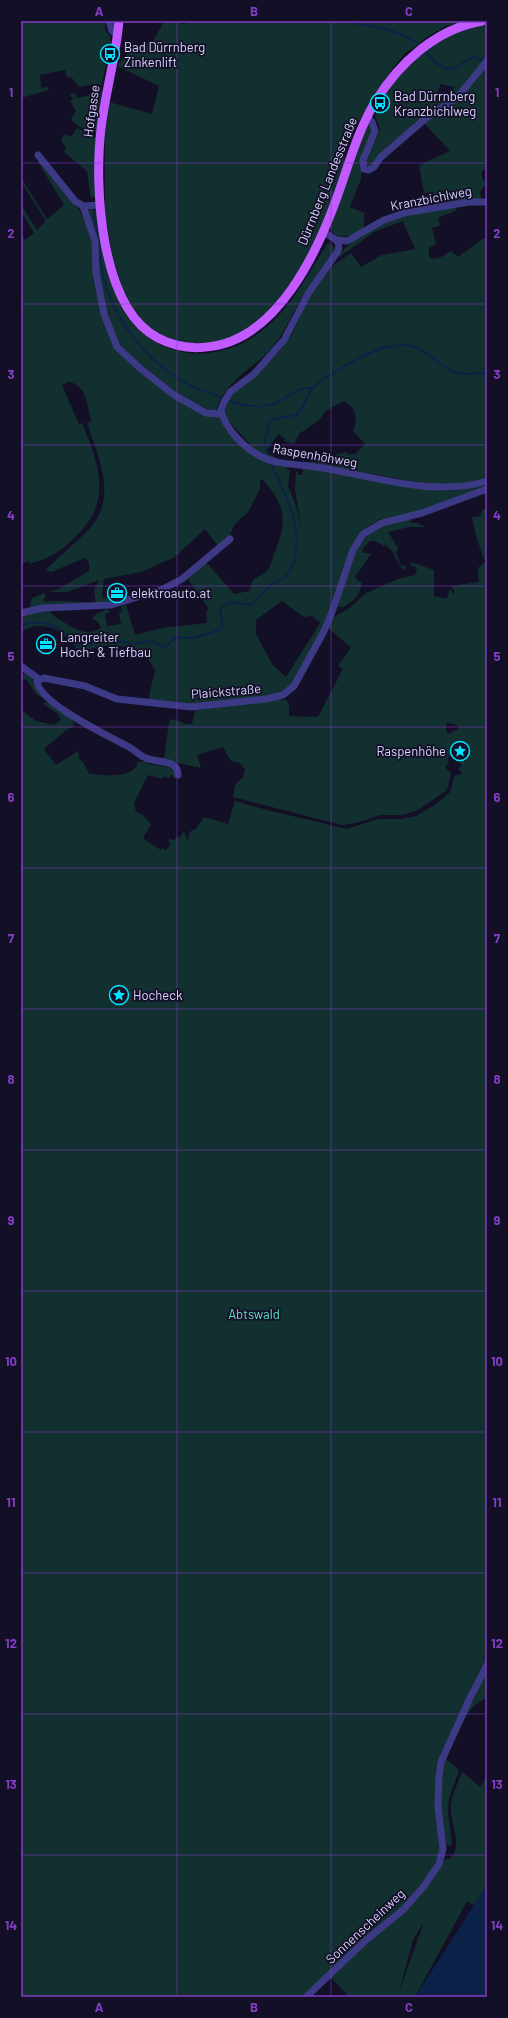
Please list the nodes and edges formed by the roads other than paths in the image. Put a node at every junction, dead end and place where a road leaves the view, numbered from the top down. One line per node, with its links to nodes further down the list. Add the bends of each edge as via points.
1 (109, 21): 4 (street, via 112,31)
2 (119, 21): 4 (main road, Hofgasse)
3 (482, 21): 6 (main road, Dürrnberg Landesstraße, via 441,35 421,49 395,74)
4 (118, 35): 9 (main road, Hofgasse, via 101,130 98,175)
5 (487, 61): 6 (street, via 457,98 426,118 369,170 363,167 363,160 376,131)
6 (367, 117): 11 (main road, Dürrnberg Landesstraße, via 356,139)
7 (38, 155): 10 (street, via 71,198)
8 (487, 202): 12 (street, Kranzbichlweg, via 469,202 398,215)
9 (100, 205): 10 (street); 11 (main road, Dürrnberg Landesstraße, via 105,242 114,277 128,309 143,328 154,336 188,348 208,348 228,343 252,331 263,322 298,279)
10 (83, 206): 15 (street, via 95,241 96,272 104,314 117,347 174,395 206,413)
11 (323, 232): 13 (street)
12 (350, 239): 13 (street, Kranzbichlweg, via 344,242); 14 (street)
13 (337, 240): 14 (street)
14 (338, 251): 15 (street, via 309,292 284,340 254,374 225,399)
15 (222, 414): 16 (street, Raspenhöhweg, via 233,433 264,458 430,487 460,487)
16 (487, 481)
17 (487, 489): 21 (street, Plaickstraße, via 422,513 382,523 357,541 323,633 294,686 283,695 191,707 117,699 85,686)
18 (230, 539): 19 (street, via 182,579 161,590 110,605 44,608)
19 (21, 613)
20 (21, 666): 21 (street)
21 (39, 679): 22 (street, via 36,682 40,690 71,715 146,758 172,764)
22 (178, 775)
23 (487, 1665): 24 (street, Sonnenscheinweg, via 442,1762 438,1806 444,1849 439,1864 403,1910 366,1940)
24 (306, 1997)

